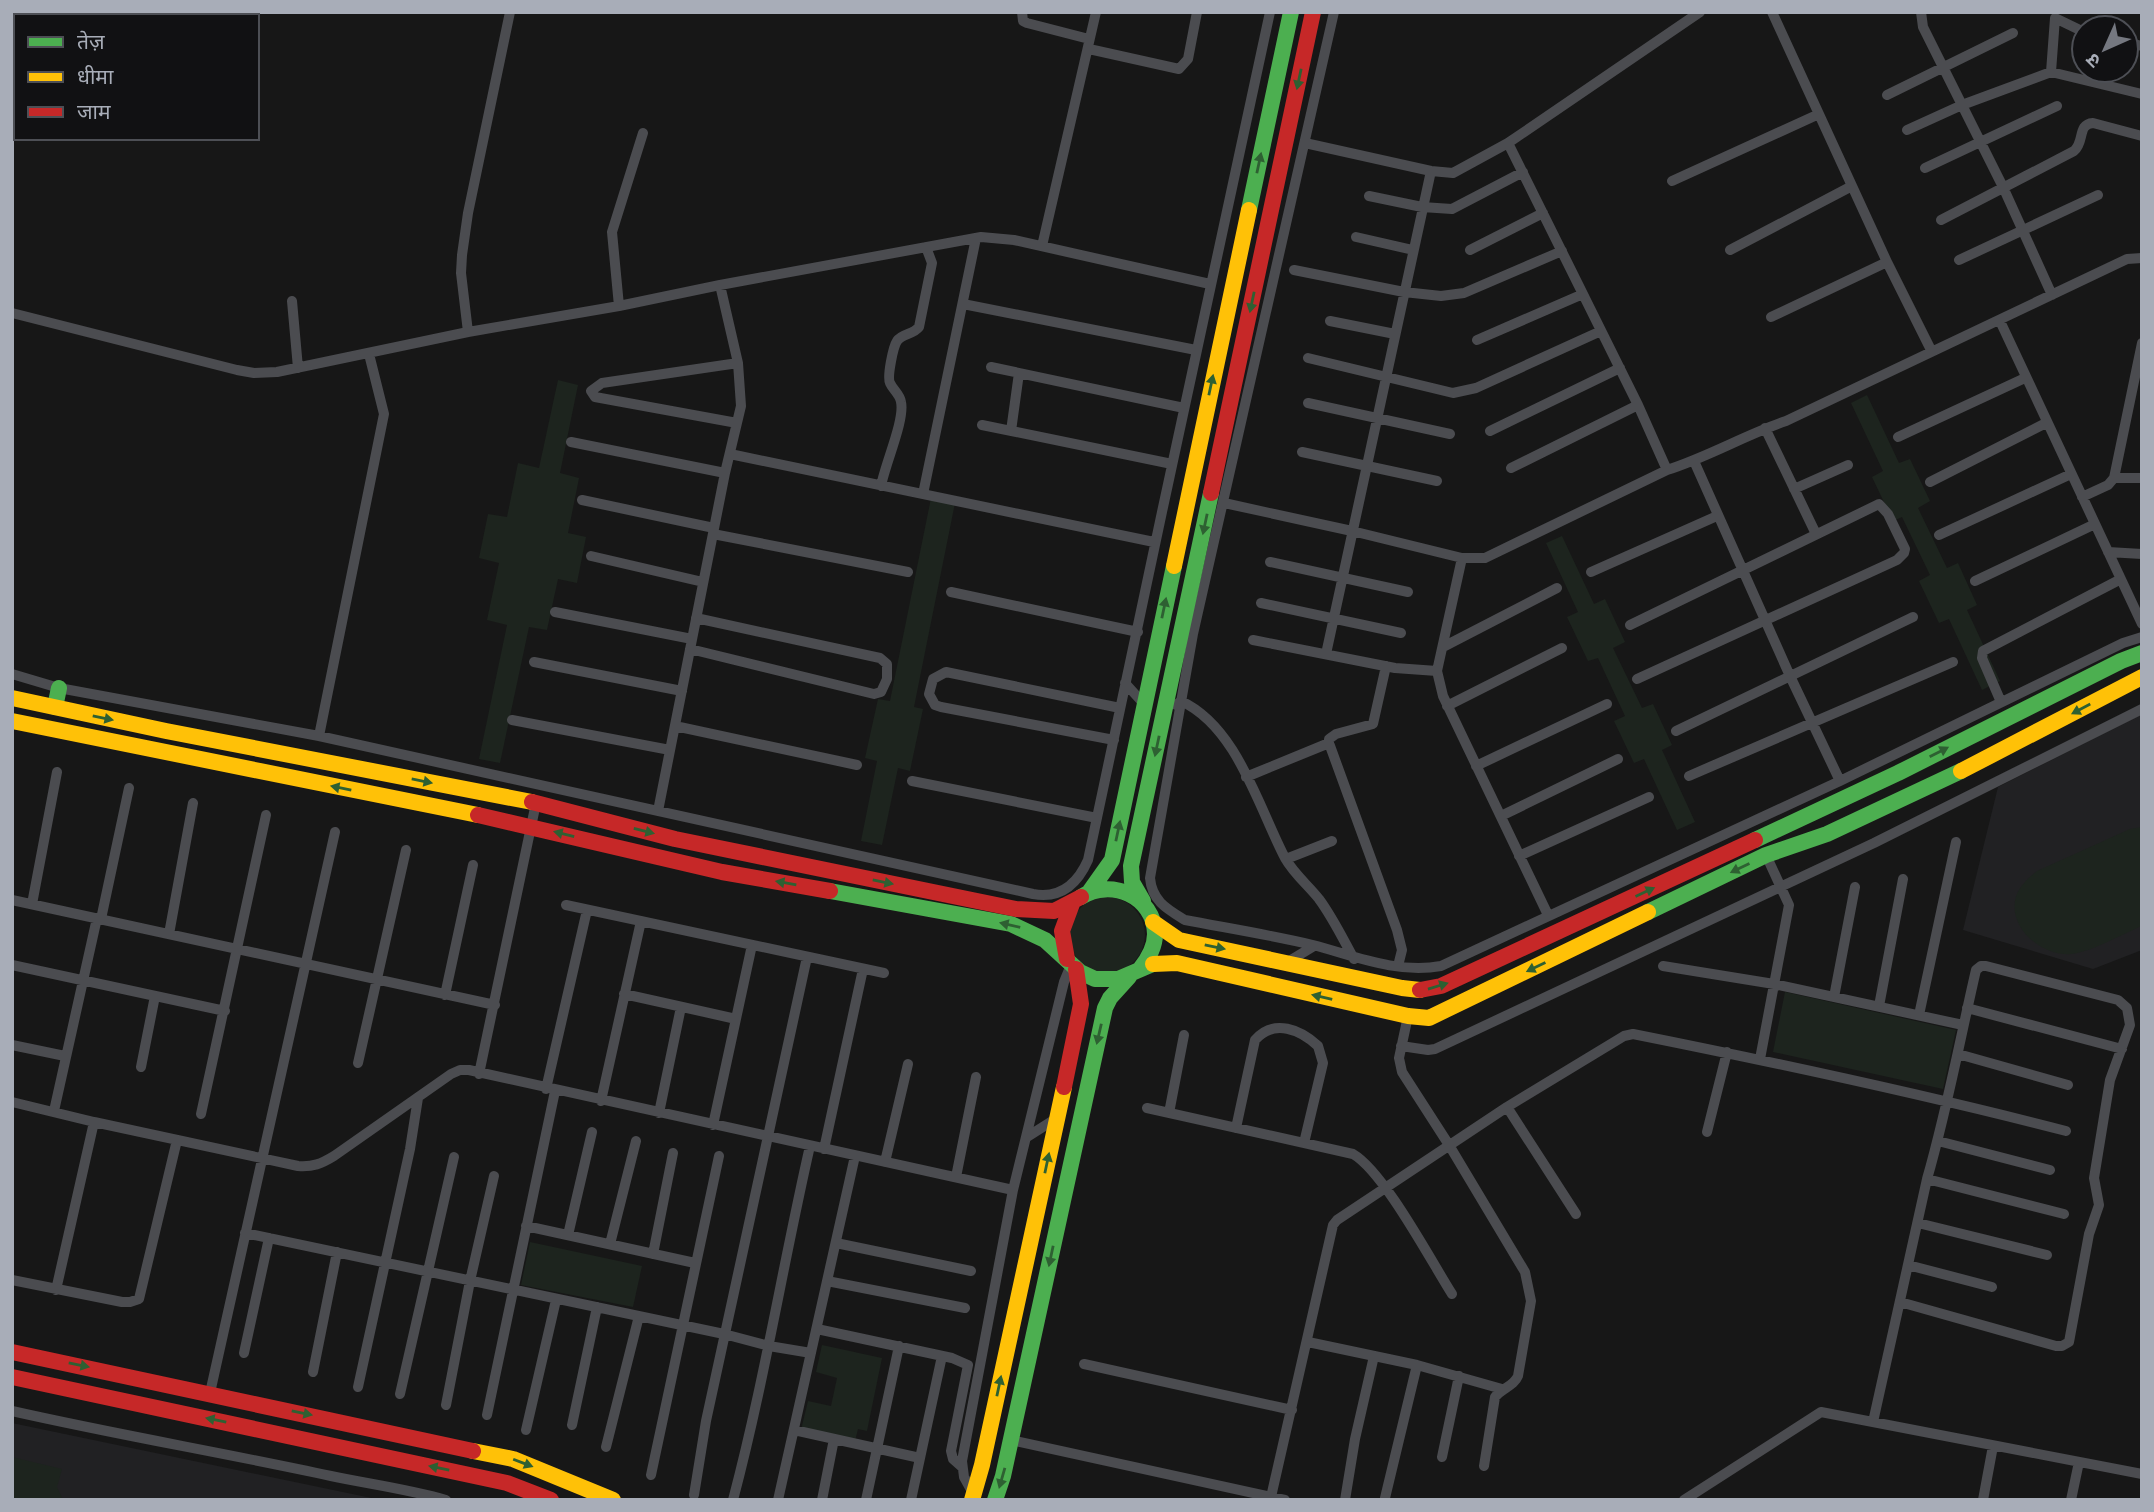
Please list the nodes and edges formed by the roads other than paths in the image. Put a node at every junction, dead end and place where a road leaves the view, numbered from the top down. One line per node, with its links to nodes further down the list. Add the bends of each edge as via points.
1 (510, 12): 65 (street, via 462,256)
2 (1023, 12): 14 (street, via 1027,23)
3 (1096, 12): 14 (street)
4 (1197, 12): 14 (street, via 1188,59 1179,69)
5 (1270, 12): 52 (street)
6 (1291, 12): 168 (street, one-way to 6)
7 (1313, 12): 174 (street, one-way to 174)
8 (1334, 12): 26 (street)
9 (1700, 12): 27 (street)
10 (1772, 12): 21 (street)
11 (1921, 12): 15 (street, via 1923,27)
12 (2070, 25): 16 (street, via 2055,18)
13 (2013, 33): 15 (street)
14 (1089, 44): 42 (street)
15 (1944, 67): 17 (street); 19 (street)
16 (2051, 72): 18 (street); 19 (street)
17 (1887, 94)
18 (2142, 94)
19 (1962, 104): 22 (street); 25 (street)
20 (2057, 106): 25 (street)
21 (1819, 114): 31 (street); 32 (street)
22 (1907, 131)
23 (643, 133): 59 (street, via 612,232)
24 (2142, 136): 33 (street, via 2088,123 2077,149)
25 (1980, 141): 28 (street); 33 (street)
26 (1305, 143): 29 (street); 114 (street)
27 (1508, 143): 29 (street, via 1453,173); 30 (street)
28 (1925, 168)
29 (1431, 171): 36 (street)
30 (1523, 172): 36 (street, via 1452,209); 37 (street)
31 (1672, 181)
32 (1852, 186): 46 (street); 50 (street)
33 (2003, 187): 38 (street); 39 (street)
34 (2098, 195): 39 (street)
35 (1369, 196): 36 (street)
36 (1422, 207): 44 (street)
37 (1543, 213): 45 (street); 47 (street)
38 (1941, 220)
39 (2022, 230): 49 (street); 56 (street)
40 (1356, 237): 44 (street)
41 (975, 238): 42 (street); 43 (street); 58 (street)
42 (1042, 246): 52 (street)
43 (926, 247): 53 (street); 109 (street, via 932,263 919,327 896,342 888,375 901,403)
44 (1413, 250): 54 (street)
45 (1470, 250)
46 (1730, 250)
47 (1562, 251): 54 (street, via 1464,293); 55 (street)
48 (2142, 258): 56 (street, via 2127,259)
49 (1959, 260)
50 (1887, 262): 61 (street); 70 (street)
51 (1294, 270): 54 (street)
52 (1210, 284): 69 (street)
53 (720, 285): 59 (street); 73 (street)
54 (1404, 292): 66 (street)
55 (1583, 294): 64 (street); 67 (street)
56 (2052, 295): 63 (street)
57 (292, 301): 75 (street)
58 (963, 304): 69 (street); 111 (street)
59 (619, 306): 65 (street)
60 (12, 313): 75 (street, via 237,370 254,373)
61 (1771, 317)
62 (1330, 321): 66 (street)
63 (2000, 321): 70 (street); 79 (street)
64 (1601, 331): 76 (street); 78 (street, via 1476,388 1453,393)
65 (468, 332): 71 (street)
66 (1395, 334): 78 (street)
67 (1477, 340)
68 (2142, 343): 81 (street)
69 (1196, 350): 84 (street)
70 (1931, 350): 89 (street)
71 (369, 354): 75 (street); 180 (street, via 384,414)
72 (1308, 358): 78 (street)
73 (738, 363): 86 (street, via 741,406); 86 (street, via 602,383 591,391 595,397)
74 (991, 367): 77 (street)
75 (298, 368)
76 (1620, 368): 82 (street); 91 (street)
77 (1019, 373): 84 (street); 90 (street)
78 (1386, 377): 85 (street)
79 (2025, 378): 87 (street); 93 (street)
80 (1308, 403): 85 (street)
81 (2129, 403): 83 (street); 105 (street)
82 (1638, 405): 101 (street); 102 (street)
83 (2142, 405)
84 (1184, 408): 98 (street)
85 (1377, 418): 92 (street); 100 (street)
86 (737, 423): 96 (street)
87 (2046, 423): 104 (street); 108 (street)
88 (982, 425): 90 (street)
89 (1765, 428): 97 (street); 110 (street)
90 (1011, 431): 98 (street)
91 (1490, 431)
92 (1450, 434)
93 (1898, 437)
94 (571, 442): 103 (street)
95 (1302, 452): 100 (street)
96 (730, 454): 103 (street); 109 (street)
97 (1694, 461): 102 (street); 115 (street)
98 (1172, 464): 121 (street)
99 (1848, 465): 110 (street)
100 (1368, 466): 107 (street); 118 (street)
101 (1511, 468)
102 (1667, 470): 125 (street, via 1495,555)
103 (725, 473): 117 (street)
104 (2071, 474): 112 (street); 120 (street)
105 (2114, 478): 106 (street); 112 (street)
106 (2142, 478)
107 (1437, 481)
108 (1930, 482)
109 (881, 486): 111 (street)
110 (1794, 489): 119 (street)
111 (923, 494): 121 (street)
112 (2082, 497): 116 (street)
113 (582, 500): 117 (street)
114 (1224, 503): 118 (street); 166 (street)
115 (1717, 516): 127 (street); 129 (street)
116 (2095, 524): 122 (street); 132 (street)
117 (713, 531): 128 (street); 133 (street)
118 (1352, 531): 125 (street); 130 (street)
119 (1816, 534): 127 (street); 142 (street, via 1879,504 1905,550 1896,559)
120 (1939, 535)
121 (1154, 542): 145 (street)
122 (2108, 552): 123 (street); 131 (street)
123 (2142, 554)
124 (591, 556): 133 (street)
125 (1462, 558): 150 (street)
126 (1270, 562): 130 (street)
127 (1742, 570): 142 (street); 144 (street)
128 (908, 572)
129 (1591, 572)
130 (1344, 578): 136 (street); 141 (street)
131 (2121, 579): 143 (street); 167 (street, via 1983,651)
132 (1975, 581)
133 (703, 582): 140 (street)
134 (1557, 588): 150 (street)
135 (951, 592): 145 (street)
136 (1408, 592)
137 (1261, 603): 141 (street)
138 (555, 612): 149 (street)
139 (1913, 617): 159 (street)
140 (696, 618): 149 (street); 149 (street, via 880,657 887,664 887,679 881,692 874,694)
141 (1334, 618): 146 (street); 153 (street)
142 (1765, 621): 159 (street); 161 (street)
143 (2142, 624)
144 (1630, 625)
145 (1138, 632): 162 (street)
146 (1401, 633)
147 (2142, 637): 167 (street)
148 (1253, 640): 153 (street)
149 (691, 644): 164 (street)
150 (1443, 647): 157 (street)
151 (1562, 648): 170 (street)
152 (2142, 653): 232 (street, one-way to 152, via 1402,988 1441,986 1813,814)
153 (1326, 654): 156 (street)
154 (534, 662): 164 (street)
155 (1953, 662): 177 (street)
156 (1386, 666): 157 (street); 182 (street, via 1373,724 1336,734)
157 (1437, 671): 170 (street)
158 (12, 674): 163 (street)
159 (1790, 676): 177 (street); 179 (street)
160 (2142, 677): 184 (street, one-way to 184)
161 (1637, 679)
162 (1125, 683): 168 (street); 172 (street)
163 (59, 688): 171 (street); 180 (street)
164 (681, 691): 178 (street)
165 (12, 698): 171 (street)
166 (1181, 701): 174 (street); 191 (street, via 1209,719); 228 (street, via 1151,889 1167,910 1185,920)
167 (2001, 702): 193 (street)
168 (1144, 704): 216 (street, one-way to 168, via 1112,860)
169 (1607, 704): 187 (street)
170 (1447, 706): 187 (street)
171 (55, 707): 197 (street, one-way to 197)
172 (1120, 708): 181 (street); 181 (street, via 946,672 933,679 929,694 941,707)
173 (2142, 709): 189 (street)
174 (1163, 715): 222 (street, one-way to 222, via 1131,866 1132,882)
175 (512, 720): 183 (street)
176 (12, 721): 202 (street, one-way to 176)
177 (1814, 723): 190 (street); 193 (street)
178 (675, 726): 183 (street); 186 (street)
179 (1676, 731)
180 (319, 736): 198 (street)
181 (1114, 740): 201 (street)
182 (1329, 743): 191 (street); 236 (street, via 1396,930 1402,950)
183 (670, 750): 198 (street)
184 (1999, 752): 189 (street); 207 (street, via 1902,798 1885,817 1858,830 1827,834)
185 (1618, 759): 200 (street)
186 (857, 765)
187 (1476, 766): 200 (street)
188 (57, 772): 218 (street)
189 (2009, 775): 213 (street)
190 (1689, 776)
191 (1247, 777): 209 (street)
192 (912, 781): 201 (street)
193 (1840, 781): 223 (street)
194 (129, 788): 224 (street)
195 (1649, 797): 208 (street)
196 (193, 803): 226 (street)
197 (536, 803): 202 (street); 215 (street, one-way to 215, via 675,839)
198 (658, 811): 211 (street)
199 (266, 815): 229 (street)
200 (1500, 816): 208 (street)
201 (1097, 818): 211 (street, via 1084,870 1064,890 1049,897)
202 (532, 826): 234 (street, one-way to 202, via 1032,931 1011,924 722,872); 248 (street)
203 (335, 832): 233 (street)
204 (1332, 841): 209 (street)
205 (1956, 842): 253 (street)
206 (406, 850): 242 (street)
207 (1766, 855): 213 (street); 254 (street, one-way to 254, via 1434,1016)
208 (1519, 856): 223 (street)
209 (1286, 859): 231 (street, via 1326,909)
210 (472, 865): 245 (street)
211 (920, 869): 215 (street)
212 (1903, 879): 249 (street)
213 (1781, 886): 243 (street, via 1789,905); 259 (street, via 1435,1049)
214 (1855, 887): 247 (street)
215 (917, 889): 219 (street, via 1026,910 1056,912)
216 (1090, 891): 219 (street); 222 (street, via 1121,889 1135,896)
217 (12, 900): 218 (street)
218 (32, 904): 224 (street)
219 (1072, 904): 234 (street, via 1061,933)
220 (566, 905): 221 (street)
221 (587, 909): 225 (street); 271 (street)
222 (1150, 915): 232 (street, one-way to 232, via 1179,940); 240 (street, via 1155,940 1150,956)
223 (1548, 915): 236 (street, via 1441,965 1421,970)
224 (99, 919): 226 (street); 241 (street)
225 (641, 921): 227 (street); 244 (street)
226 (169, 934): 229 (street)
227 (752, 945): 230 (street); 255 (street)
228 (1314, 946): 231 (street); 232 (street)
229 (239, 949): 233 (street); 252 (street)
230 (807, 957): 238 (street); 289 (street)
231 (1354, 959): 236 (street)
232 (1286, 963)
233 (308, 964): 242 (street); 302 (street)
234 (1071, 964): 240 (street, via 1101,981); 282 (street, via 1080,1004); 290 (street)
235 (12, 965): 241 (street)
236 (1398, 966)
237 (1663, 966): 243 (street)
238 (863, 969): 239 (street); 297 (street)
239 (884, 973)
240 (1135, 973): 254 (street, one-way to 240, via 1177,963 1159,962); 368 (street, one-way to 368, via 1105,1008)
241 (83, 980): 246 (street); 263 (street)
242 (378, 980): 245 (street); 265 (street)
243 (1774, 984): 247 (street); 264 (street)
244 (624, 994): 250 (street); 274 (street)
245 (446, 995): 248 (street)
246 (155, 996): 252 (street); 267 (street)
247 (1834, 997): 249 (street)
248 (495, 1005): 268 (street)
249 (1879, 1006): 253 (street)
250 (681, 1007): 255 (street); 279 (street)
251 (1967, 1008): 256 (street); 260 (street); 260 (street, via 1981,966 2112,998 2123,1004 2129,1015)
252 (225, 1011): 281 (street)
253 (1919, 1015): 256 (street)
254 (1408, 1016): 259 (street)
255 (736, 1020): 284 (street)
256 (1963, 1024): 262 (street)
257 (1184, 1035): 280 (street)
258 (12, 1045): 263 (street)
259 (1401, 1046): 295 (street, via 1402,1072)
260 (2122, 1049): 335 (street, via 2110,1080 2094,1178 2098,1209 2069,1342 2056,1346)
261 (1727, 1052): 264 (street); 276 (street, via 1624,1036); 288 (street)
262 (1958, 1055): 270 (street); 273 (street)
263 (65, 1056): 278 (street)
264 (1760, 1059): 273 (street)
265 (358, 1063)
266 (908, 1064): 303 (street)
267 (141, 1067)
268 (479, 1074): 271 (street); 272 (street, via 460,1070)
269 (976, 1077): 306 (street)
270 (2068, 1086)
271 (550, 1090): 274 (street); 313 (street)
272 (418, 1098): 302 (street, via 321,1164 298,1166); 322 (street)
273 (1946, 1100): 286 (street); 293 (street)
274 (601, 1101): 279 (street)
275 (12, 1102): 278 (street)
276 (1507, 1107): 295 (street); 310 (street)
277 (1147, 1108): 280 (street)
278 (54, 1111): 283 (street)
279 (659, 1113): 284 (street)
280 (1169, 1113): 285 (street)
281 (201, 1114)
282 (1057, 1118): 290 (street); 380 (street, one-way to 282)
283 (94, 1122): 291 (street); 331 (street)
284 (713, 1125): 289 (street)
285 (1236, 1128): 294 (street); 294 (street, via 1255,1040 1265,1032 1292,1028 1318,1046 1323,1063)
286 (2066, 1130)
287 (592, 1132): 315 (street)
288 (1707, 1132)
289 (768, 1137): 296 (street); 341 (street)
290 (1027, 1137): 309 (street)
291 (177, 1140): 302 (street); 331 (street, via 139,1299 122,1302)
292 (636, 1141): 318 (street)
293 (1938, 1141): 304 (street); 307 (street)
294 (1304, 1143): 308 (street, via 1353,1154)
295 (1449, 1144): 308 (street); 356 (street, via 1525,1272 1531,1294 1518,1376)
296 (810, 1146): 297 (street); 343 (street)
297 (824, 1149): 300 (street)
298 (673, 1153): 320 (street)
299 (719, 1156): 323 (street)
300 (855, 1156): 303 (street); 317 (street)
301 (454, 1157): 326 (street)
302 (261, 1158): 314 (street)
303 (885, 1162): 306 (street)
304 (2050, 1170)
305 (494, 1176): 328 (street)
306 (956, 1177): 309 (street)
307 (1927, 1179): 311 (street); 312 (street)
308 (1386, 1189): 333 (street); 342 (street, via 1333,1225)
309 (1013, 1190): 376 (street)
310 (1576, 1214)
311 (2064, 1214)
312 (1918, 1223): 321 (street); 324 (street)
313 (526, 1226): 315 (street); 332 (street)
314 (245, 1233): 316 (street); 357 (street)
315 (568, 1235): 318 (street)
316 (269, 1238): 319 (street); 346 (street)
317 (836, 1243): 325 (street); 329 (street)
318 (611, 1244): 320 (street)
319 (337, 1252): 322 (street); 352 (street)
320 (653, 1254): 323 (street)
321 (2047, 1255)
322 (385, 1262): 326 (street); 355 (street)
323 (695, 1263): 339 (street)
324 (1908, 1265): 330 (street); 335 (street)
325 (971, 1270)
326 (427, 1271): 328 (street); 358 (street)
327 (12, 1280): 331 (street)
328 (470, 1281): 332 (street); 359 (street)
329 (827, 1281): 337 (street); 340 (street)
330 (1992, 1287)
331 (56, 1290)
332 (513, 1290): 334 (street); 362 (street)
333 (1452, 1294)
334 (556, 1300): 336 (street); 365 (street)
335 (1900, 1302): 363 (street)
336 (597, 1307): 338 (street); 364 (street)
337 (965, 1308)
338 (639, 1316): 339 (street); 370 (street)
339 (682, 1325): 341 (street); 378 (street)
340 (817, 1329): 344 (street); 347 (street)
341 (724, 1334): 343 (street); 379 (street)
342 (1308, 1342): 349 (street); 360 (street)
343 (769, 1346): 347 (street); 386 (street)
344 (899, 1346): 348 (street); 371 (street)
345 (12, 1352): 357 (street, one-way to 357)
346 (244, 1353)
347 (811, 1353): 366 (street)
348 (942, 1356): 373 (street); 376 (street, via 963,1362 969,1369 951,1451)
349 (1374, 1356): 351 (street); 393 (street)
350 (1084, 1364): 360 (street)
351 (1418, 1365): 353 (street); 382 (street)
352 (313, 1372)
353 (1459, 1376): 356 (street); 372 (street)
354 (12, 1377): 384 (street, one-way to 354, via 508,1482)
355 (358, 1387)
356 (1502, 1389): 375 (street, via 1495,1397)
357 (210, 1394): 385 (street, one-way to 385, via 513,1459)
358 (400, 1394)
359 (446, 1405)
360 (1292, 1409): 381 (street)
361 (12, 1411): 383 (street)
362 (487, 1415)
363 (1872, 1422): 369 (street); 394 (street, via 1821,1412)
364 (572, 1425)
365 (526, 1430)
366 (794, 1430): 367 (street); 387 (street)
367 (834, 1439): 371 (street); 388 (street)
368 (1011, 1440): 381 (street); 391 (street, one-way to 391)
369 (1993, 1446): 374 (street); 395 (street)
370 (606, 1447)
371 (877, 1448): 373 (street); 389 (street)
372 (1443, 1457)
373 (920, 1458): 390 (street)
374 (2078, 1462): 377 (street); 396 (street)
375 (1483, 1466)
376 (962, 1467): 380 (street)
377 (2142, 1474)
378 (651, 1475)
379 (694, 1495)
380 (973, 1497)
381 (1272, 1497): 392 (street)
382 (1385, 1498)
383 (446, 1500)
384 (551, 1500)
385 (613, 1500)
386 (733, 1500)
387 (778, 1500)
388 (822, 1500)
389 (866, 1500)
390 (912, 1500)
391 (995, 1500)
392 (1284, 1500)
393 (1345, 1500)
394 (1684, 1500)
395 (1983, 1500)
396 (2071, 1500)

